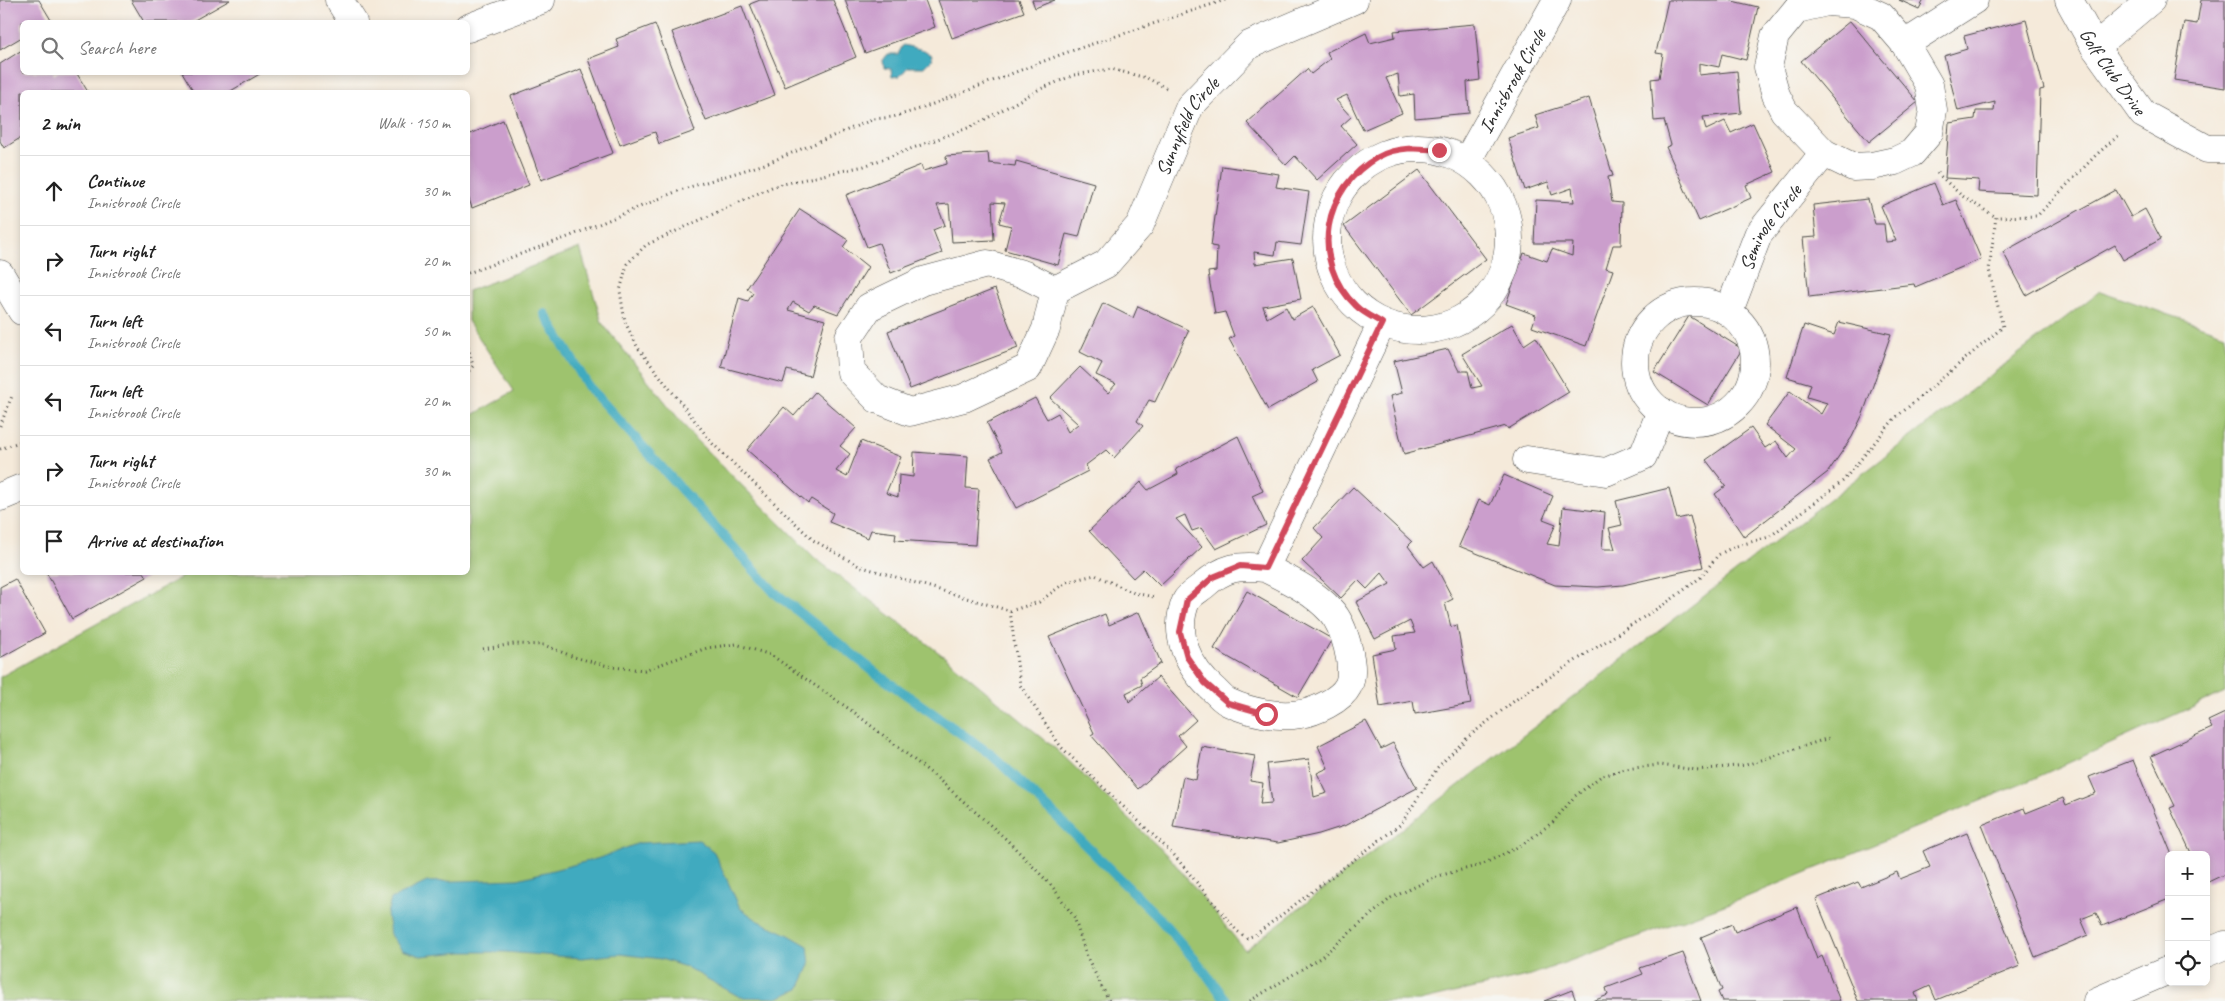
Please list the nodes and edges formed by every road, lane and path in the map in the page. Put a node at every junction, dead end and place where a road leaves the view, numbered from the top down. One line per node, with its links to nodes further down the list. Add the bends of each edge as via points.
1 (339, 0): 9 (street)
2 (541, 0): 10 (street)
3 (1226, 0): 18 (path, via 1065,54 920,109 874,119 774,160 680,190 568,237)
4 (1354, 0): 20 (street, Sunnyfield Circle, via 1249,45 1190,106 1140,225 1106,264)
5 (1557, 0): 16 (street, Innisbrook Circle)
6 (1974, 0): 11 (street)
7 (2068, 0): 12 (street, Golf Club Drive)
8 (2151, 0): 12 (street)
9 (352, 20)
10 (470, 27)
11 (1905, 44): 14 (street, via 1881,16 1855,4 1827,2 1797,9 1775,36 1768,67 1776,95 1784,111); 15 (street, via 1929,85 1932,110 1929,134)
12 (2095, 47): 13 (street, Golf Club Drive, via 2143,114 2207,149)
13 (2225, 149)
14 (1824, 153): 15 (street, via 1853,167 1895,161); 22 (street, Seminole Circle, via 1758,235)
15 (1912, 153): 17 (path, via 1962,196)
16 (1467, 161): 23 (street, via 1489,181 1504,207 1510,237 1506,267 1492,294 1470,315 1442,327 1412,330); 23 (street, via 1439,150 1399,150 1380,156 1355,173 1337,197 1328,226 1328,256 1338,284 1356,307)
17 (1996, 217)
18 (470, 272)
19 (0, 274): 21 (street)
20 (1055, 290): 20 (street, via 1025,275 987,264 923,281 869,306 848,337 851,372 877,399 910,412 964,398 1028,368 1046,329)
21 (20, 309)
22 (1729, 311): 27 (street, via 1710,303 1689,302 1669,307 1652,320 1640,337 1635,357 1637,378 1646,396); 27 (street, via 1743,325 1752,341 1756,360 1753,378 1745,395 1732,409 1715,418 1697,422 1678,419)
23 (1382, 323): 34 (street)
24 (470, 355): 25 (path, via 473,366)
25 (470, 370)
26 (12, 396): 28 (path)
27 (1661, 411): 31 (street, via 1643,456 1606,472)
28 (0, 426)
29 (20, 442): 30 (path)
30 (0, 448)
31 (1527, 460)
32 (20, 489): 33 (street)
33 (0, 497)
34 (1265, 568): 35 (street, via 1240,566 1213,577); 35 (street, via 1307,590 1332,612 1344,634 1352,662 1348,686 1327,706 1300,714 1266,714 1228,703 1205,683 1187,657 1180,632)
35 (1187, 600): 36 (path, via 1134,593 1095,575 1066,582 1040,602)
36 (1010, 612)
37 (483, 649): 42 (path, via 514,644 544,645 612,667 644,670 707,648 736,644 771,655 855,712 937,778 1052,886 1074,917 1087,957)
38 (1832, 737): 43 (path, via 1746,765 1696,770 1660,765 1626,769 1600,778 1575,796 1552,822 1522,845 1481,865 1438,876 1391,898 1320,958)
39 (2225, 945): 40 (street)
40 (2210, 952)
41 (2165, 972): 44 (street)
42 (1108, 1001)
43 (1250, 1001)
44 (2098, 1001)

